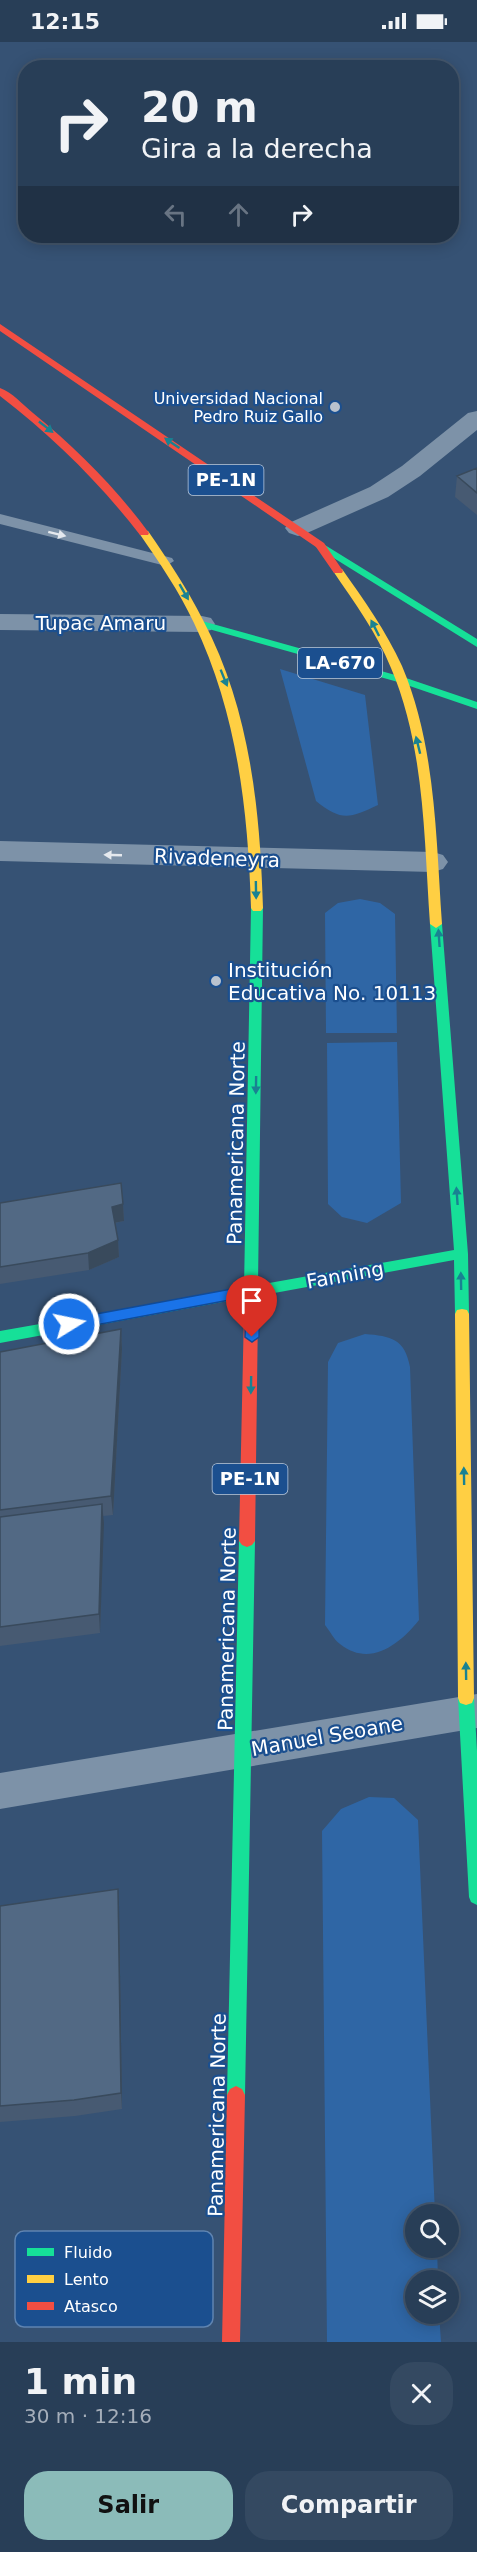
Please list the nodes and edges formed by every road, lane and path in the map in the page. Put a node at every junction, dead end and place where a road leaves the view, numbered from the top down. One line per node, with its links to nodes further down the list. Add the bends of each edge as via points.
1 (0, 327): 5 (main road, PE-1N, one-way to 1)
2 (0, 391): 7 (main road, Panamericana Norte / PE-1N, one-way to 7, via 57,435 116,496)
3 (477, 418): 5 (street, via 379,492)
4 (0, 519): 7 (lane, one-way to 7)
5 (298, 528): 6 (main road, PE-1N)
6 (320, 545): 10 (main road); 11 (main road, PE-1N, one-way to 6, via 368,614)
7 (166, 561): 9 (main road, Panamericana Norte / PE-1N, one-way to 9)
8 (0, 622): 9 (street, Tupac Amaru)
9 (202, 624): 11 (main road, LA-670); 14 (main road, Panamericana Norte / PE-1N, one-way to 14, via 231,696 250,780)
10 (477, 644)
11 (402, 680): 12 (main road, LA-670); 15 (main road, PE-1N, one-way to 11, via 425,773)
12 (477, 706)
13 (0, 851): 14 (street, Rivadeneyra, one-way to 13)
14 (256, 859): 15 (street, Rivadeneyra); 17 (main road, Panamericana Norte / PE-1N, one-way to 17)
15 (433, 862): 16 (main road, PE-1N, one-way to 15)
16 (469, 1253): 17 (main road, Fanning); 19 (main road, PE-1N, one-way to 16)
17 (253, 1291): 18 (main road, Fanning); 20 (main road, Panamericana Norte / PE-1N, one-way to 20)
18 (0, 1337)
19 (472, 1712): 20 (street, Manuel Seoane); 22 (main road, PE-1N)
20 (244, 1750): 21 (street, Manuel Seoane); 23 (main road, Panamericana Norte / PE-1N)
21 (0, 1791)
22 (477, 1897)
23 (231, 2342)

